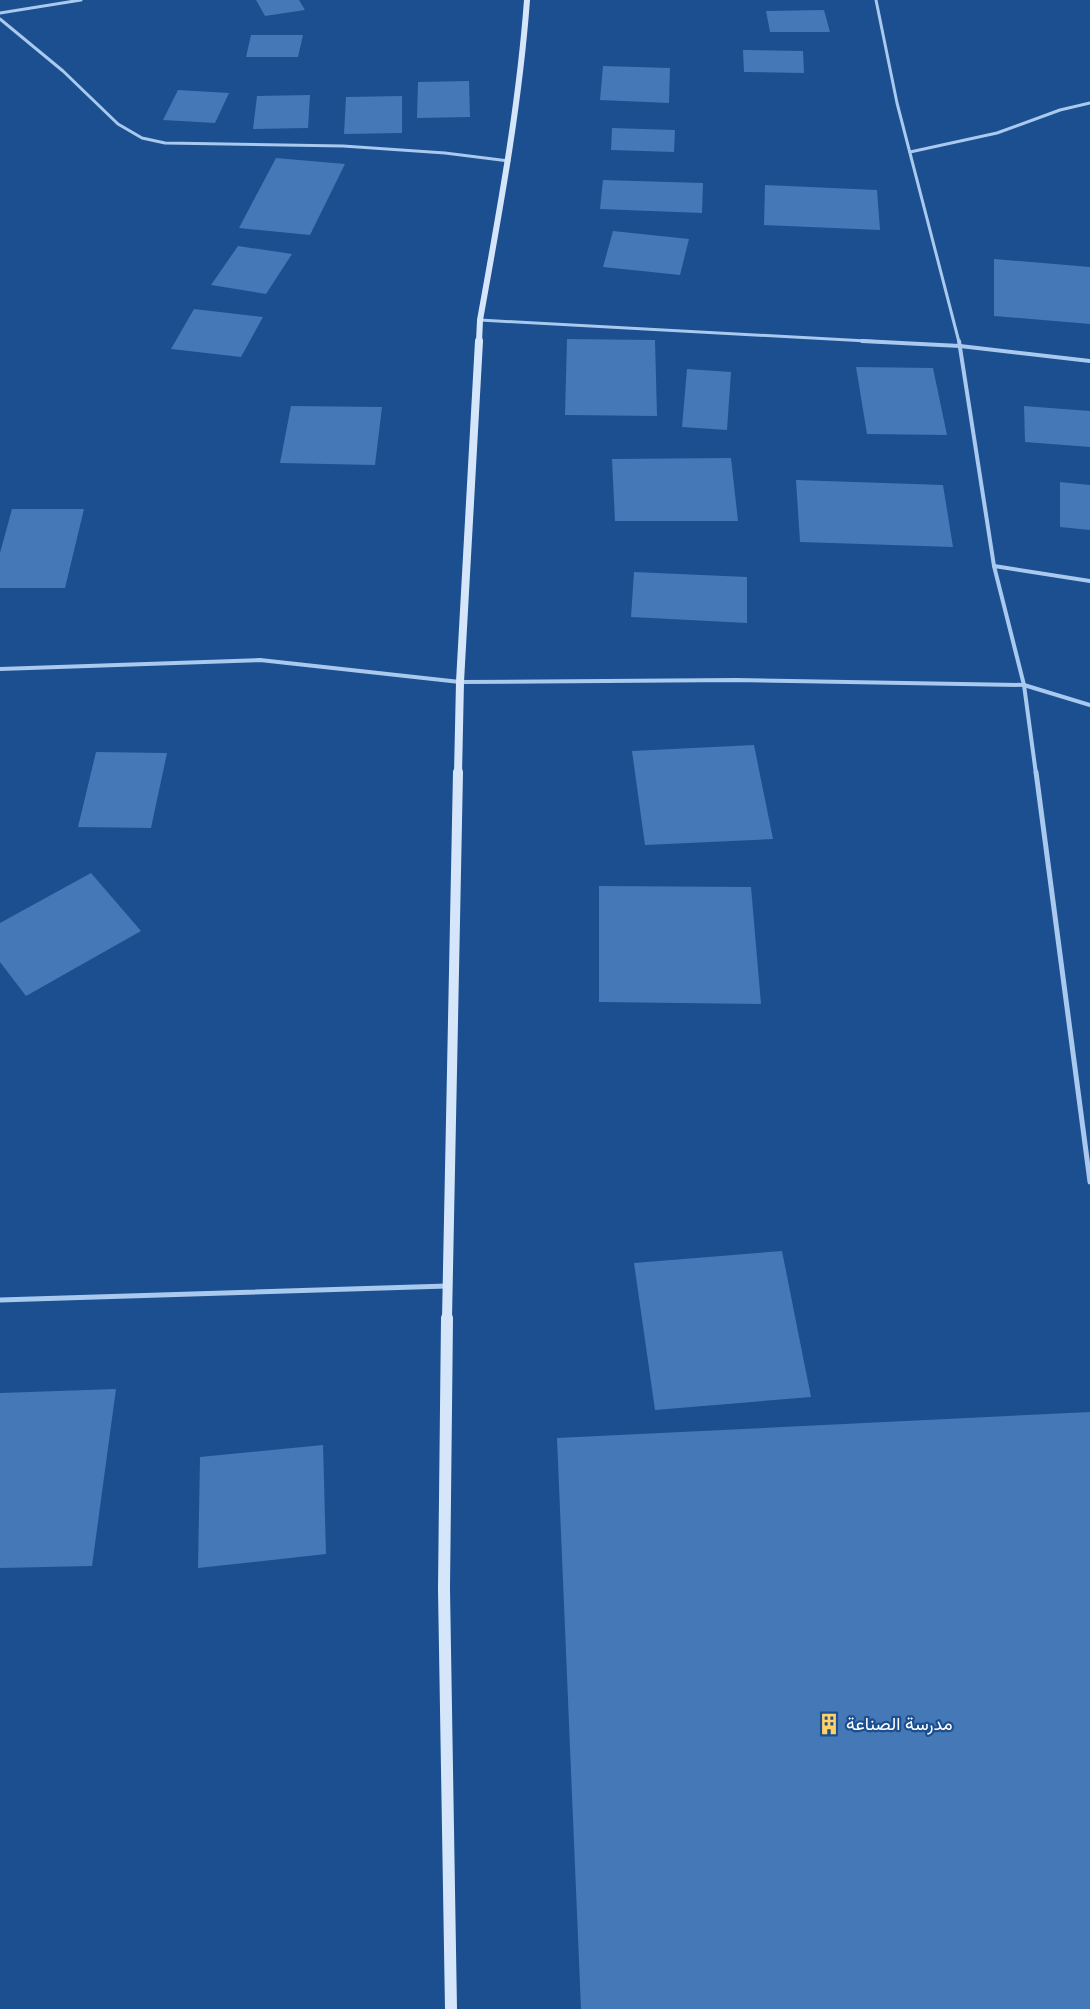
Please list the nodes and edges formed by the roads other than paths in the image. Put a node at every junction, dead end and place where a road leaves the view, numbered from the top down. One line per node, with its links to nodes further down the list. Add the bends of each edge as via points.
1 (81, 0): 4 (street)
2 (527, 0): 8 (main road, via 523,57)
3 (876, 0): 7 (street)
4 (0, 13)
5 (0, 18): 8 (street, via 63,71 118,124 142,138 165,143 343,146)
6 (1090, 103): 7 (street, via 1072,106 978,138)
7 (910, 152): 10 (street)
8 (508, 161): 9 (main road)
9 (480, 320): 10 (street); 15 (main road)
10 (960, 346): 11 (street); 12 (street)
11 (1090, 361)
12 (994, 566): 13 (street); 16 (street)
13 (1090, 581)
14 (0, 669): 15 (street, via 260,660)
15 (460, 682): 16 (street, via 736,680); 19 (main road)
16 (1024, 685): 17 (street); 18 (street)
17 (1090, 705)
18 (1090, 1182)
19 (447, 1286): 20 (street); 21 (main road, via 444,1589)
20 (0, 1300)
21 (451, 2009)

